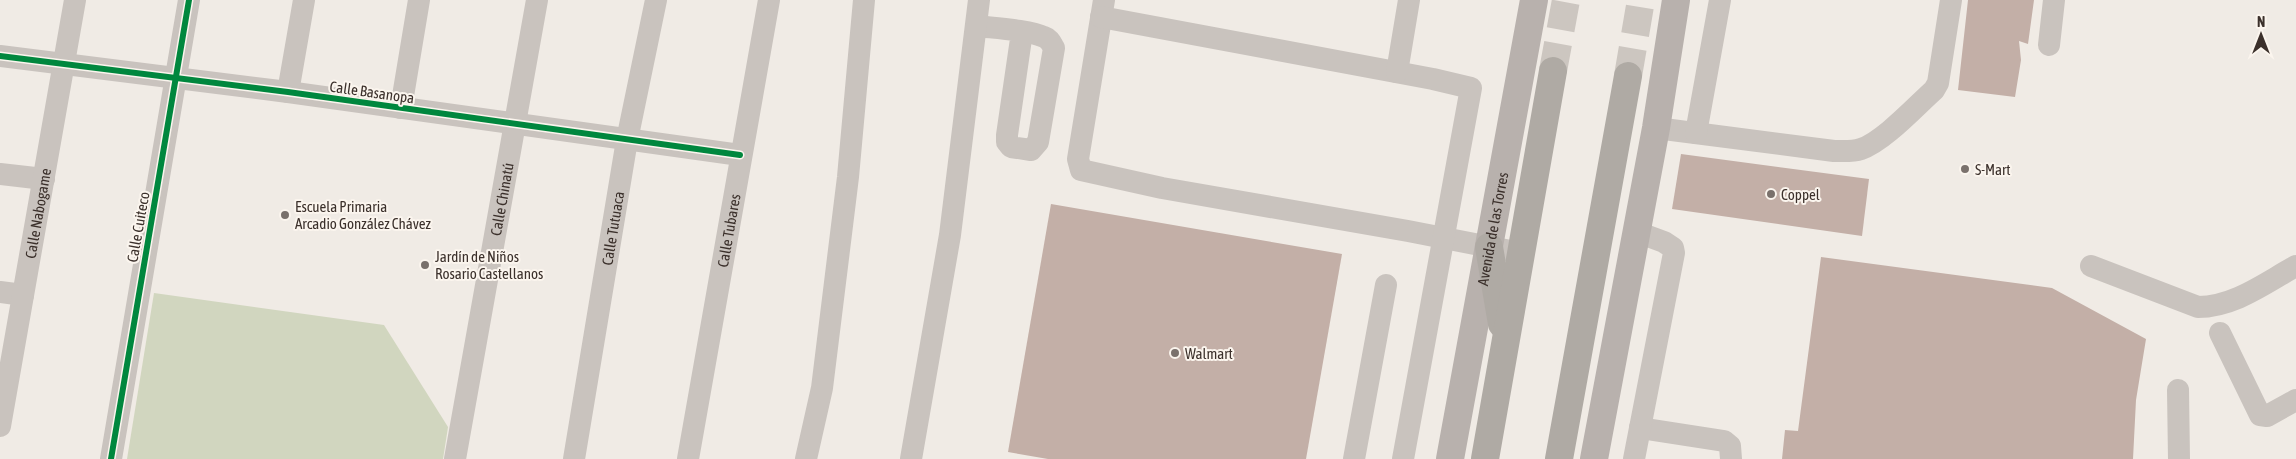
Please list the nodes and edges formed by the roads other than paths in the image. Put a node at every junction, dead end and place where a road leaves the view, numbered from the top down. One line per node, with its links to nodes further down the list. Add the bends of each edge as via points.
1 (75, 0): 23 (street, Calle Nabogame)
2 (189, 0): 27 (street, Calle Cuiteco)
3 (304, 0): 28 (street)
4 (419, 0): 29 (street)
5 (537, 0): 30 (street, Calle Chinatú)
6 (656, 0): 33 (street, Calle Tutuaca)
7 (770, 0): 34 (street, Calle Tubares)
8 (864, 0): 56 (street, via 848,177 822,388)
9 (979, 0): 18 (street)
10 (1409, 0): 25 (street)
11 (1534, 0): 39 (main road, Avenida de las Torres)
12 (1676, 0): 19 (main road)
13 (1687, 0): 19 (main road)
14 (1720, 0): 32 (street)
15 (1951, 0): 32 (street, via 1938,83 1870,145 1855,151 1834,150)
16 (2054, 0): 21 (street)
17 (1103, 9): 25 (street); 38 (street, via 1078,158 1082,170)
18 (976, 26): 20 (street); 57 (street, via 950,235)
19 (1671, 30): 31 (main road)
20 (1022, 32)
21 (2049, 45)
22 (0, 56): 23 (street, Calle Basanopa)
23 (64, 64): 27 (street, Calle Basanopa); 36 (street, Calle Nabogame)
24 (1553, 71): 40 (highway)
25 (1397, 72): 38 (street, via 1471,88)
26 (1628, 76): 62 (highway)
27 (176, 79): 28 (street, Calle Basanopa); 52 (street, Calle Cuiteco)
28 (288, 92): 29 (street, Calle Basanopa)
29 (401, 108): 30 (street, Calle Basanopa)
30 (515, 125): 33 (street, Calle Basanopa); 53 (street, Calle Chinatú)
31 (1656, 128): 32 (street); 37 (main road)
32 (1696, 133)
33 (627, 140): 34 (street, Calle Basanopa); 54 (street, Calle Tutuaca)
34 (740, 155): 55 (street, Calle Tubares)
35 (0, 174): 36 (street)
36 (44, 179): 45 (street, Calle Nabogame)
37 (1637, 232): 51 (street, via 1664,242 1673,248 1674,253); 63 (main road)
38 (1445, 238): 39 (street); 59 (street)
39 (1489, 247): 40 (street); 47 (highway); 60 (main road, Avenida de las Torres)
40 (1521, 253): 47 (highway)
41 (2091, 266): 42 (street, via 2198,307 2214,307 2232,301)
42 (2296, 266)
43 (1386, 285): 58 (street)
44 (0, 292): 45 (street)
45 (24, 295): 50 (street, Calle Nabogame)
46 (2220, 333): 49 (street, via 2260,415 2267,416)
47 (1505, 344): 61 (highway)
48 (2178, 390): 66 (street)
49 (2296, 400)
50 (1, 413)
51 (1640, 428): 64 (street); 65 (street, via 1724,442 1730,446)
52 (111, 459)
53 (455, 459)
54 (574, 459)
55 (688, 459)
56 (806, 459)
57 (911, 459)
58 (1354, 459)
59 (1404, 459)
60 (1450, 459)
61 (1485, 459)
62 (1558, 459)
63 (1594, 459)
64 (1634, 459)
65 (1731, 459)
66 (2179, 459)

